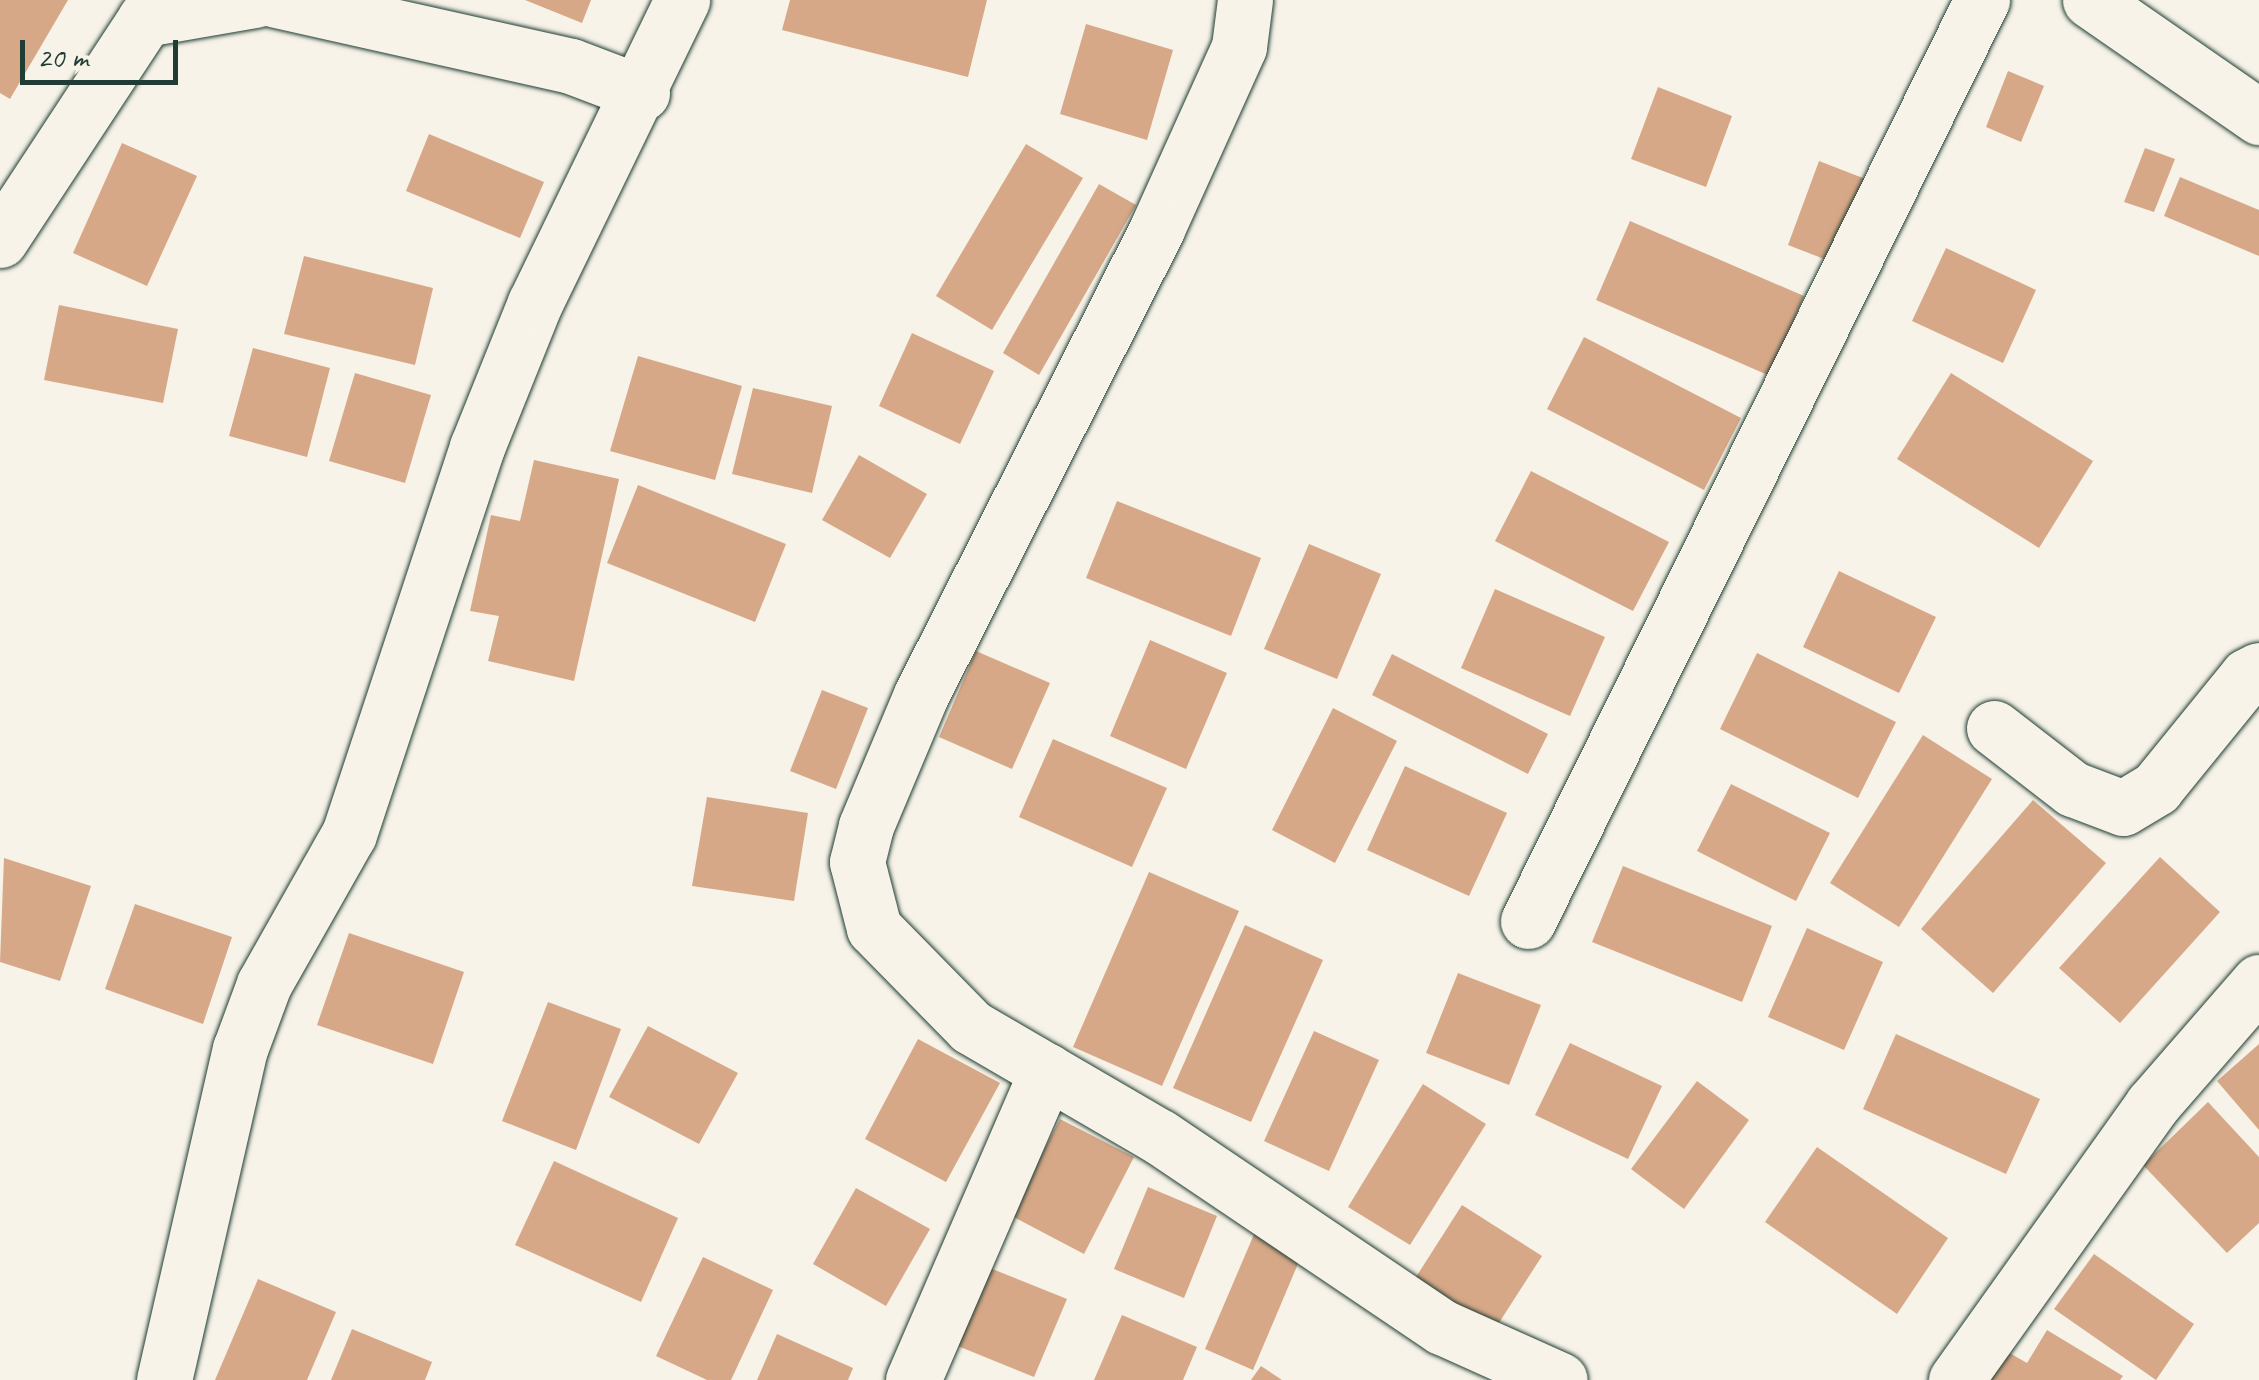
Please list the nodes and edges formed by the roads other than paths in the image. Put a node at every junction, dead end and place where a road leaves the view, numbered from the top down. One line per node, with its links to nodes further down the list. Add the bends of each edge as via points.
1 (254, 0): 9 (street, via 145,18)
2 (276, 0): 7 (street, via 570,66)
3 (682, 0): 7 (street)
4 (1245, 0): 14 (street, via 1239,47 1223,83 1157,229 922,696 866,826 858,862 874,928 971,1027)
5 (1982, 0): 12 (street)
6 (2090, 0): 8 (street)
7 (642, 93): 15 (street, via 535,303 477,447 349,834 264,984 240,1048)
8 (2259, 117)
9 (0, 240)
10 (2259, 670): 11 (street, via 2247,676 2156,788 2123,808 2073,789)
11 (1994, 728)
12 (1528, 921)
13 (2259, 982): 18 (street, via 2152,1105)
14 (1047, 1071): 16 (street); 17 (street, via 1160,1137 1442,1327)
15 (164, 1380)
16 (914, 1380)
17 (1560, 1380)
18 (1956, 1380)

